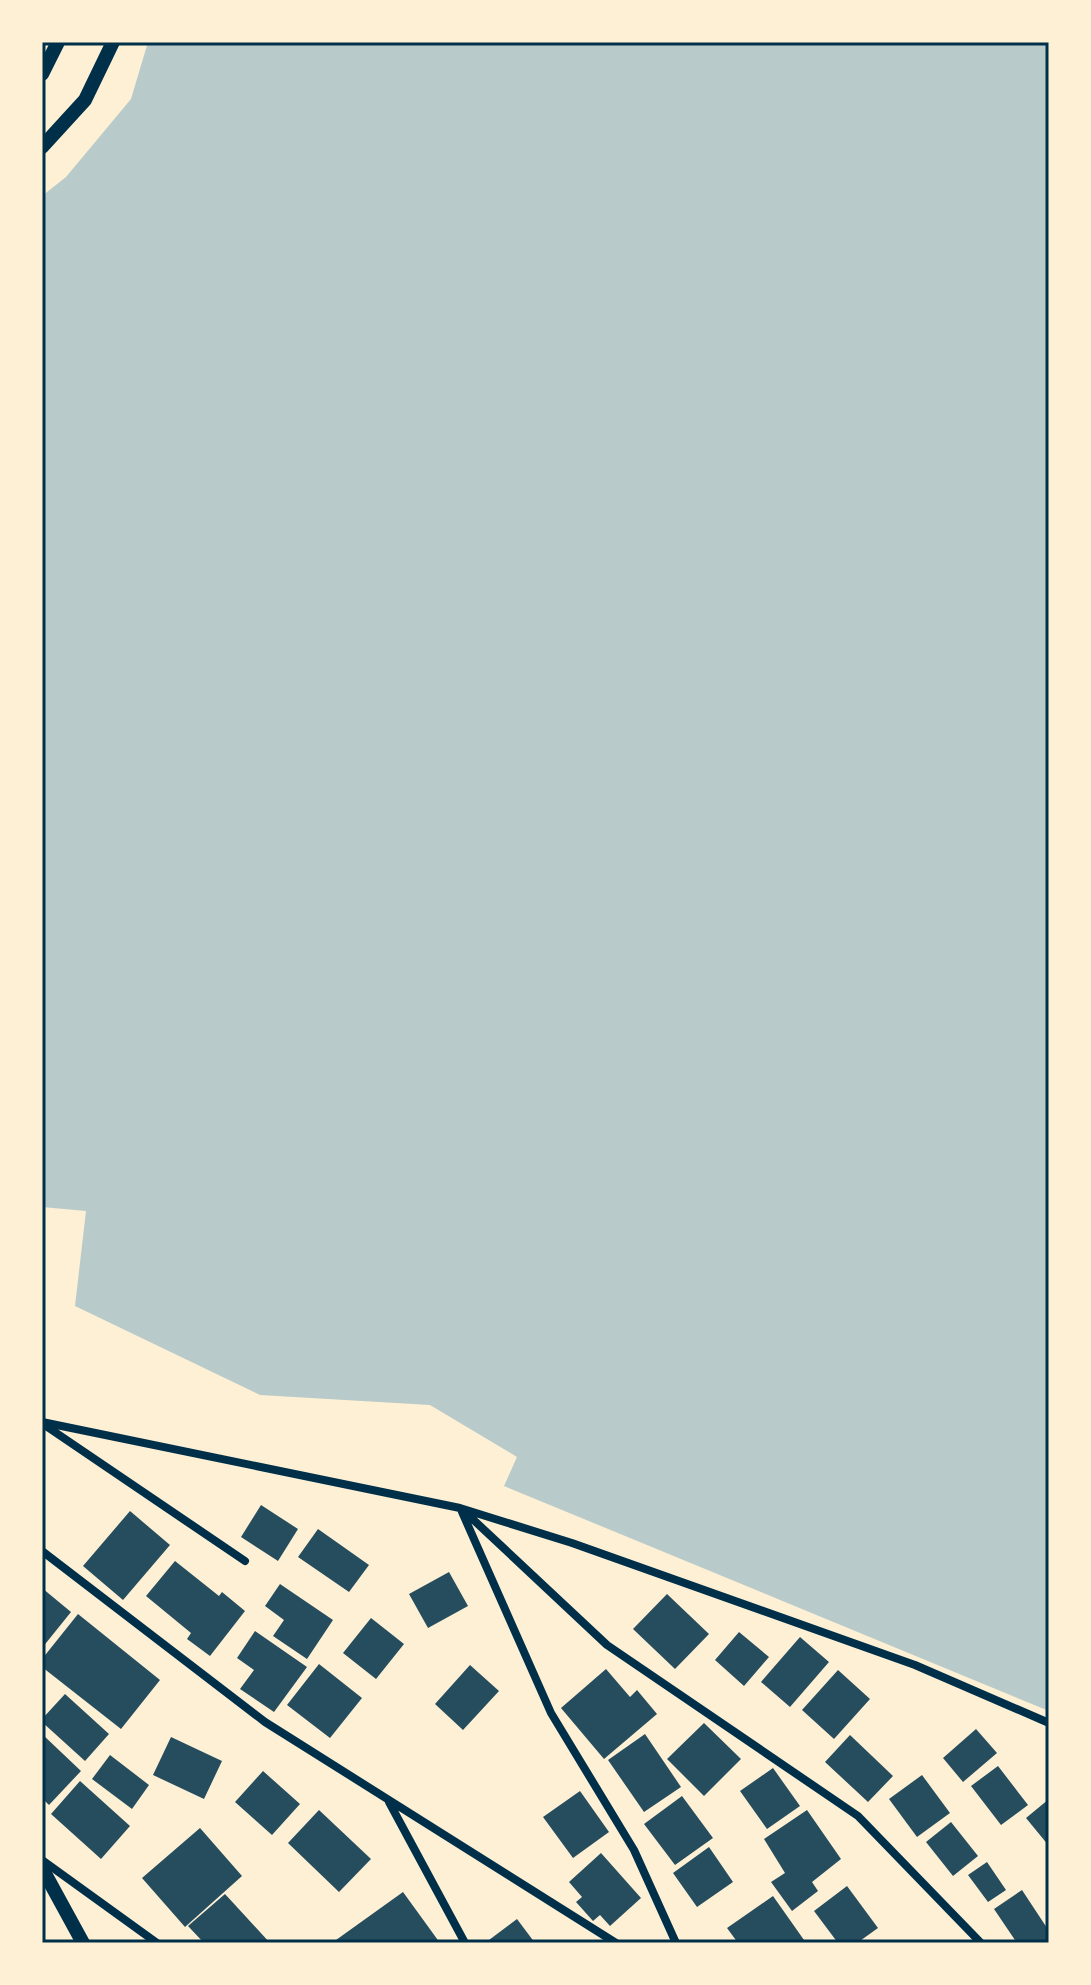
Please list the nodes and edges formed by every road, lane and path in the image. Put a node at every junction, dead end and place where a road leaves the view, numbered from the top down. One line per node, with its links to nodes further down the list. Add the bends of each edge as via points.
1 (58, 42): 3 (street)
2 (113, 42): 4 (street, via 85,100)
3 (42, 74)
4 (42, 147)
5 (42, 1423): 6 (street); 8 (street)
6 (460, 1508): 9 (street, via 915,1665); 17 (street, via 551,1713 634,1850); 18 (street, via 607,1645 858,1816)
7 (42, 1551): 10 (street, via 265,1722)
8 (245, 1561)
9 (1049, 1723)
10 (389, 1801): 15 (street); 16 (street)
11 (42, 1860): 14 (street)
12 (42, 1868): 13 (street)
13 (83, 1943)
14 (157, 1943)
15 (465, 1943)
16 (616, 1943)
17 (676, 1943)
18 (981, 1943)

